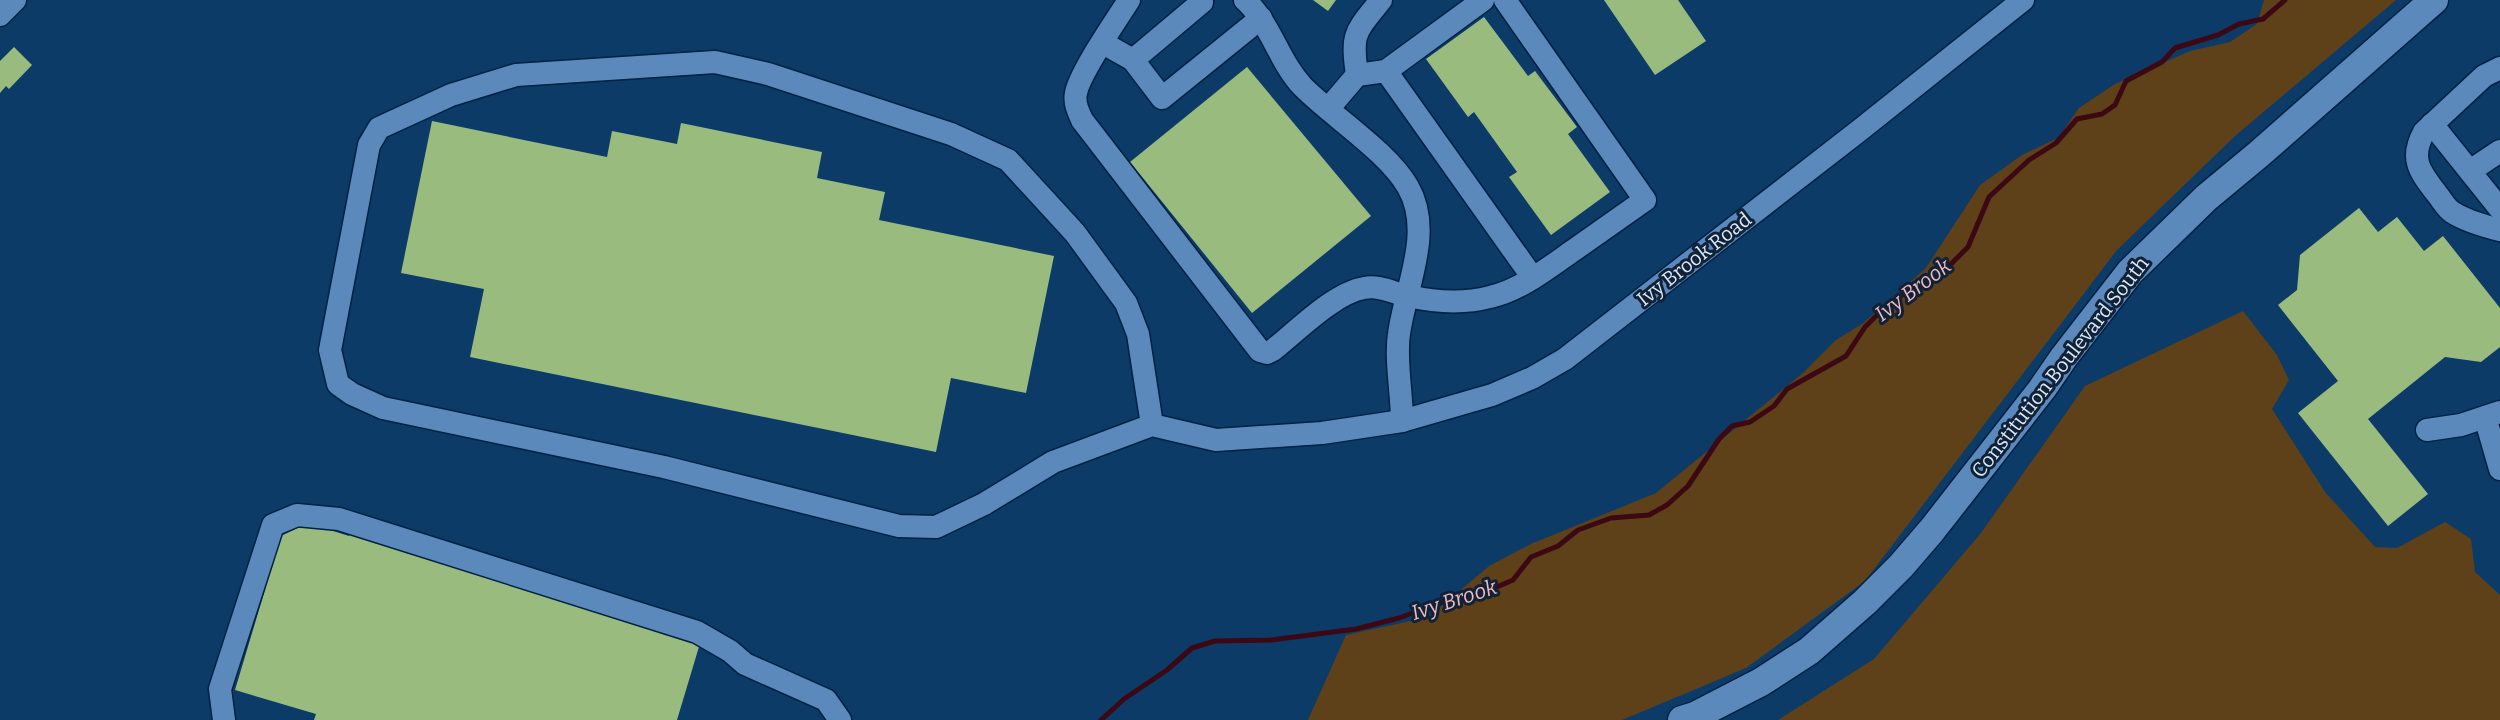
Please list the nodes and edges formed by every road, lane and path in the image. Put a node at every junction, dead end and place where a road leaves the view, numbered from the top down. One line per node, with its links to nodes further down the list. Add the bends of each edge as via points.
1 (15, 0): 10 (street)
2 (1129, 0): 12 (street)
3 (1245, 0): 11 (street)
4 (1381, 0): 16 (street, via 1355,36)
5 (1483, 0): 15 (street)
6 (1505, 0): 23 (street, via 1645,200)
7 (2023, 0): 26 (street, Ivy Brook Road, via 1565,359 1492,395)
8 (2434, 0): 32 (main road, Constitution Boulevard South, via 2206,198 2130,272 1932,530 1864,602 1809,651 1761,682)
9 (1202, 2): 13 (street)
10 (0, 15)
11 (1261, 18): 13 (street, via 1162,98); 17 (street, via 1302,85)
12 (1103, 43): 13 (street); 24 (street, via 1075,95 1082,120 1260,351 1274,350 1335,302 1362,288 1377,287)
13 (1133, 60)
14 (2500, 68): 18 (street, via 2484,76)
15 (1386, 71): 16 (street); 23 (street)
16 (1357, 75): 17 (street)
17 (1328, 109): 24 (street, via 1392,167 1415,202 1418,242)
18 (2432, 124): 20 (street); 22 (street, via 2418,143 2416,160 2421,173 2450,210)
19 (2500, 151): 20 (street)
20 (2469, 171): 21 (street)
21 (2500, 209)
22 (2500, 230)
23 (1533, 278): 24 (street, via 1489,298 1436,301)
24 (1407, 296): 26 (street, via 1399,335)
25 (2492, 415): 28 (street); 29 (street)
26 (1402, 420): 27 (street, Ivy Brook Road, via 1322,433 1216,440)
27 (1152, 424): 27 (street, via 1138,334 1125,303 1076,233 1008,160 951,134 768,74 715,62 516,75 450,95 379,128 369,145 330,350 338,384 384,408 664,467 899,526 936,527 984,504 1053,462)
28 (2427, 430)
29 (2500, 469)
30 (224, 720): 31 (street, via 220,689 273,525 297,515 339,519 697,632 745,664 826,700)
31 (840, 720)
32 (1682, 720)

